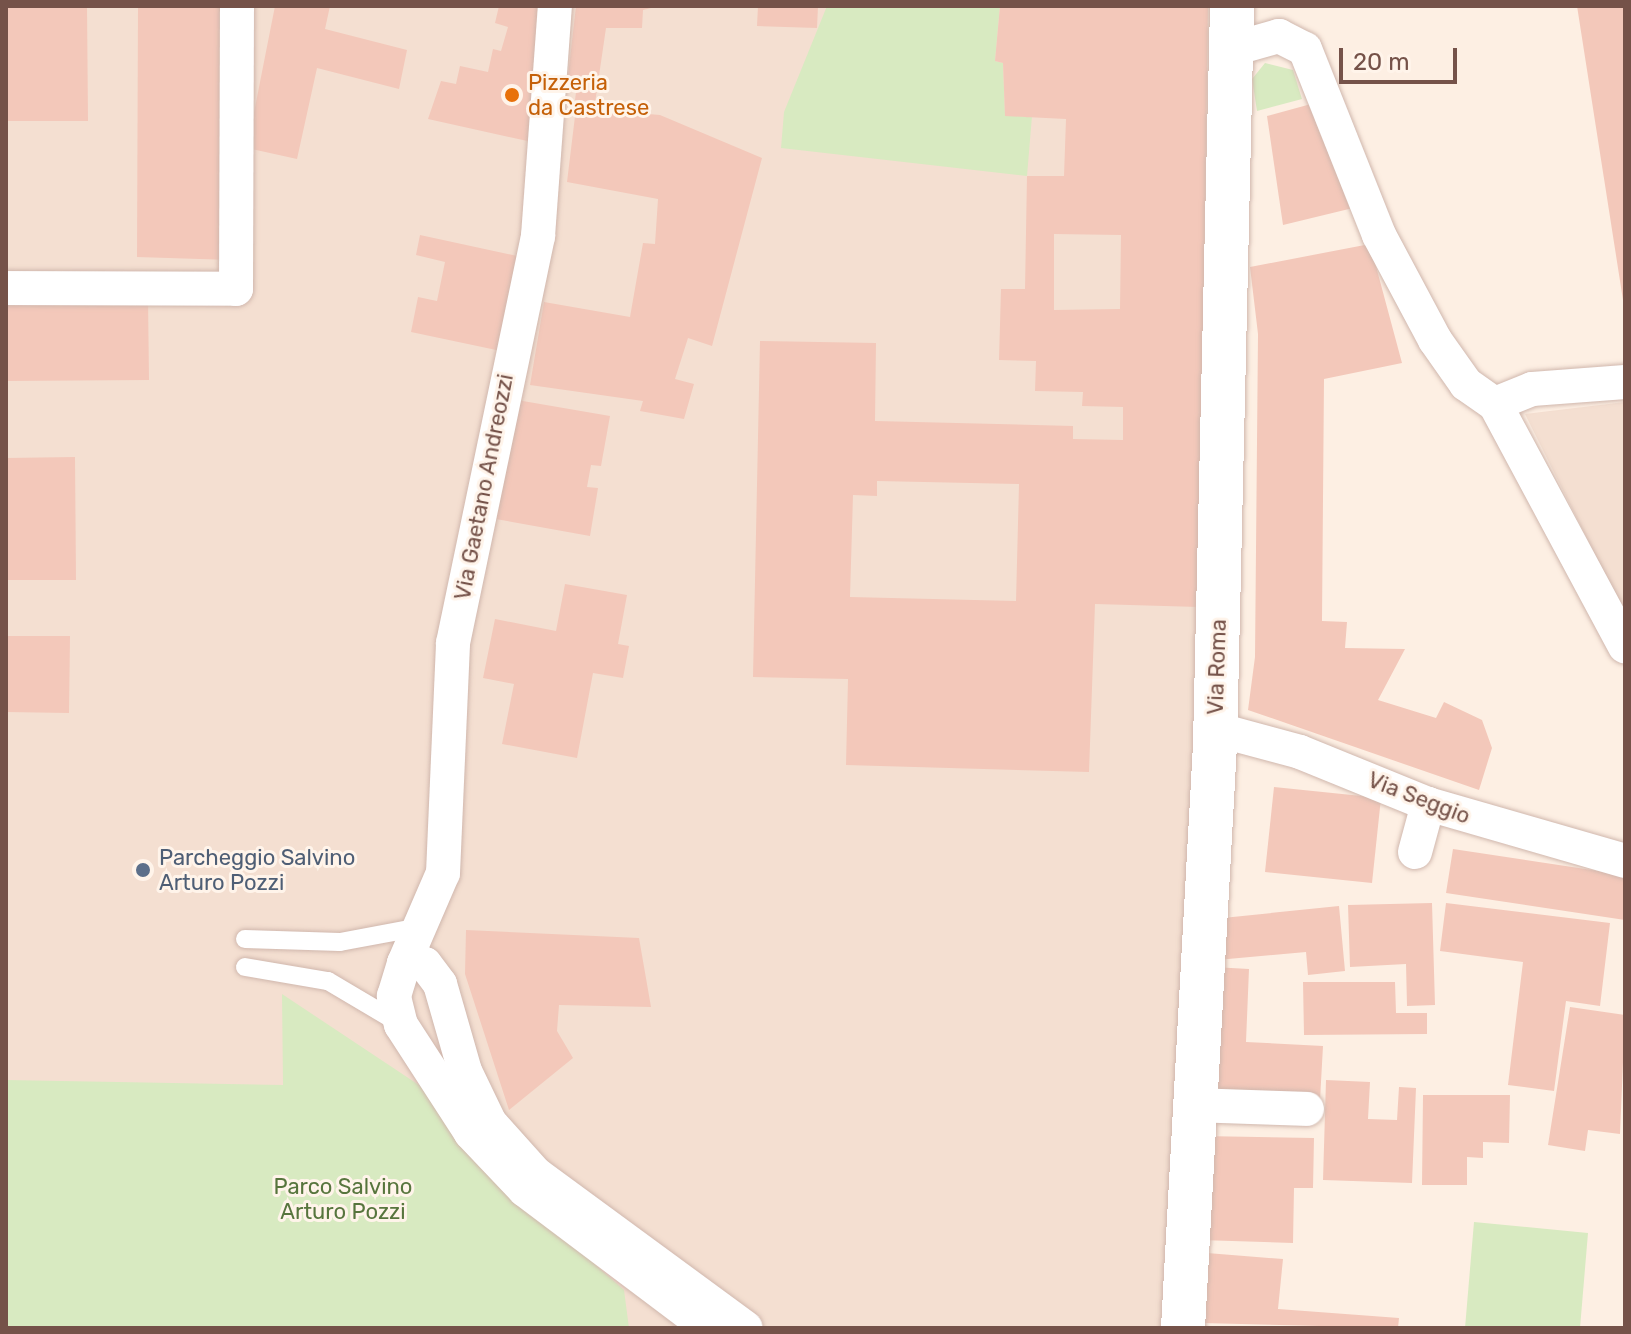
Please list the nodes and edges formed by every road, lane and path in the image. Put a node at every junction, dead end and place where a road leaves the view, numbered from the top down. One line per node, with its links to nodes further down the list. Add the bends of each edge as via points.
1 (237, 6): 5 (street, via 236,289)
2 (555, 6): 13 (street, Via Gaetano Andreozzi, via 538,236 453,643 443,873)
3 (1232, 6): 4 (street, Via Roma)
4 (1233, 49): 7 (street, via 1279,36 1305,49 1379,235 1435,340 1466,384); 9 (street, Via Roma)
5 (6, 288)
6 (1625, 382): 7 (street, via 1532,389)
7 (1495, 404): 8 (street)
8 (1625, 646)
9 (1215, 729): 10 (street, Via Seggio, via 1300,752); 19 (street, Via Roma)
10 (1428, 804): 11 (street); 12 (street, Via Seggio)
11 (1415, 852)
12 (1625, 861)
13 (426, 925): 14 (lane, via 340,942); 15 (street, Via Gaetano Andreozzi)
14 (245, 939)
15 (404, 963): 17 (street, Via Gaetano Andreozzi, via 394,996); 18 (street, via 425,964 440,984)
16 (245, 967): 17 (lane, via 328,981)
17 (401, 1025): 18 (street)
18 (452, 1074): 21 (street, via 471,1133 525,1190); 22 (street, via 536,1174)
19 (1194, 1105): 20 (street); 23 (street, Via Roma)
20 (1307, 1109)
21 (708, 1328)
22 (746, 1328)
23 (1183, 1328)

